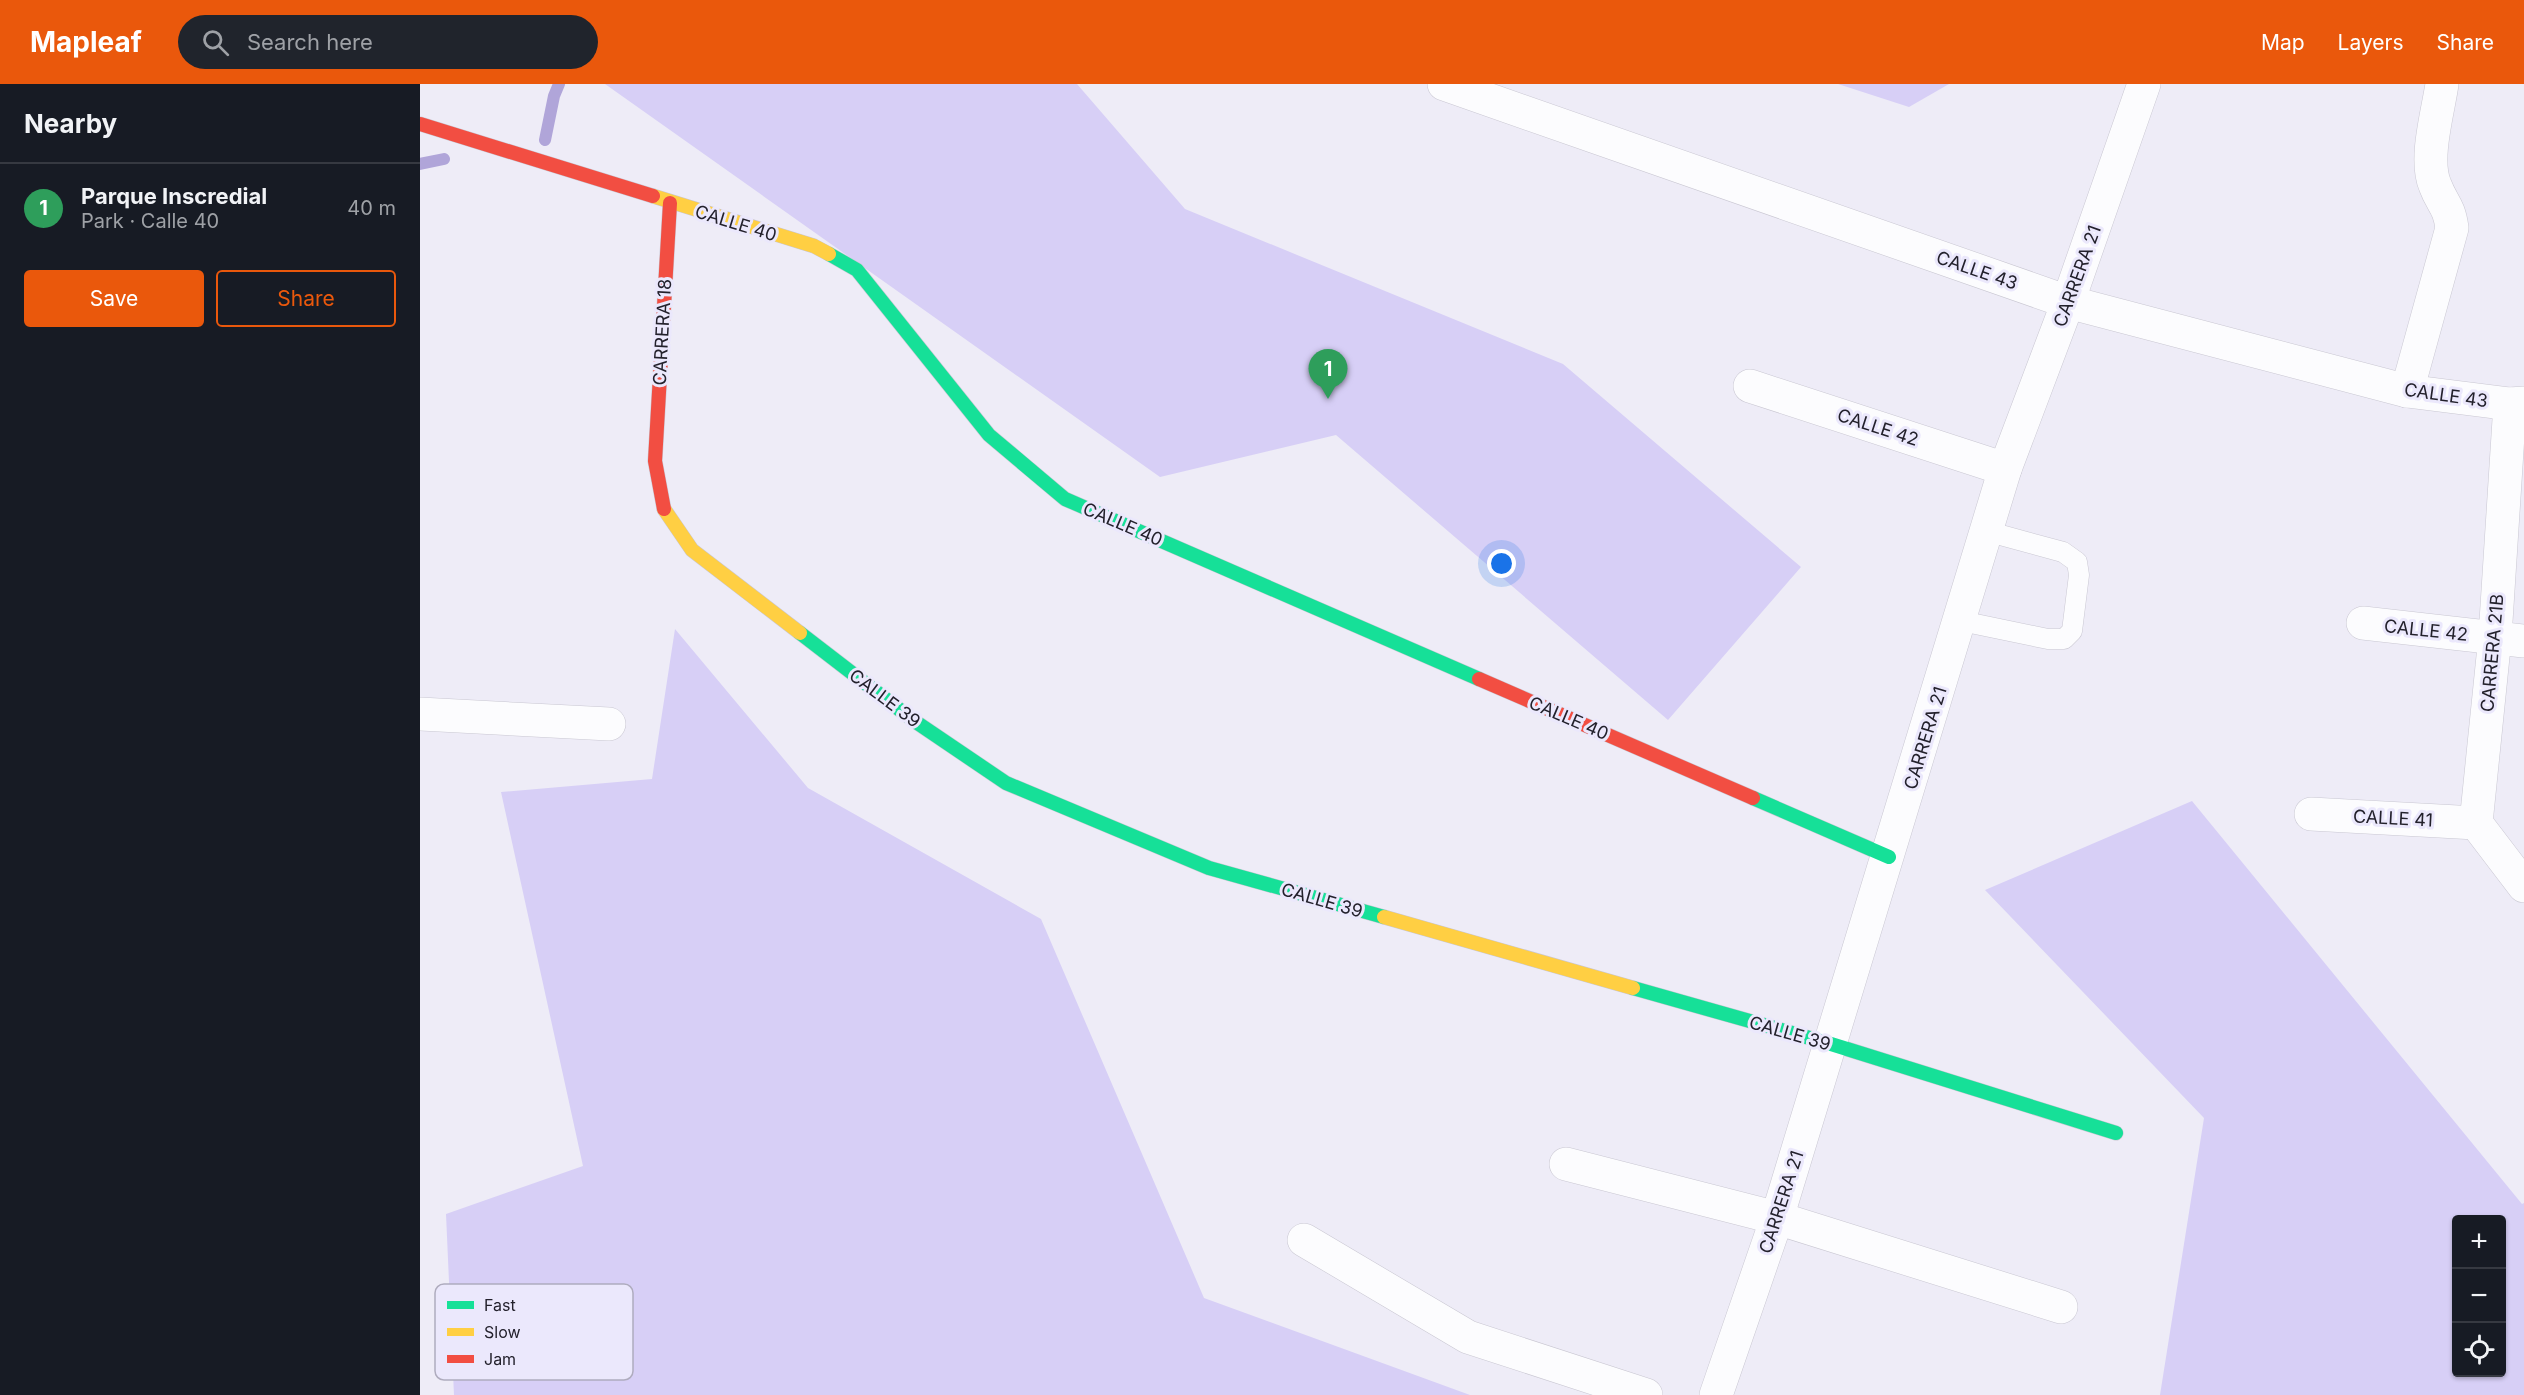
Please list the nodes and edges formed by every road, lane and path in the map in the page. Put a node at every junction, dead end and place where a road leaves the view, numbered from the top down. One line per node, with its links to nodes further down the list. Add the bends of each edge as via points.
1 (1444, 84): 6 (street, CALLE 43)
2 (2144, 84): 6 (street, CARRERA 21)
3 (2442, 84): 8 (street, via 2430,163 2452,228)
4 (420, 124): 5 (street, CALLE 40)
5 (670, 203): 10 (street, CARRERA 18); 20 (street, CALLE 40, via 814,246 857,270 989,435 1065,498)
6 (2068, 302): 8 (street, CALLE 43); 11 (street, CARRERA 21)
7 (1750, 386): 11 (street, CALLE 42)
8 (2407, 391): 9 (street, CALLE 43)
9 (2517, 404): 15 (street, CARRERA 21B)
10 (655, 461): 22 (street, CALLE 39, via 664,509 692,550 913,720 1006,783 1209,868)
11 (2005, 470): 12 (street, CARRERA 21)
12 (1986, 531): 13 (street, CARRERA 21); 13 (lane, via 2063,552 2077,562 2072,631 2064,639 2048,639)
13 (1961, 621): 20 (street, CARRERA 21)
14 (2363, 623): 15 (street, CALLE 42)
15 (2509, 639): 19 (street, CARRERA 21B)
16 (420, 714): 17 (street)
17 (609, 724)
18 (2311, 814): 19 (street, CALLE 41)
19 (2476, 823): 21 (street)
20 (1889, 857): 22 (street, CARRERA 21)
21 (2524, 886)
22 (1831, 1044): 23 (street, CALLE 39); 25 (street, CARRERA 21)
23 (2116, 1133)
24 (1566, 1164): 25 (street)
25 (1778, 1218): 27 (street); 29 (street, CARRERA 21)
26 (1304, 1240): 28 (street, via 1468,1336)
27 (2061, 1307)
28 (1646, 1395)
29 (1716, 1395)

